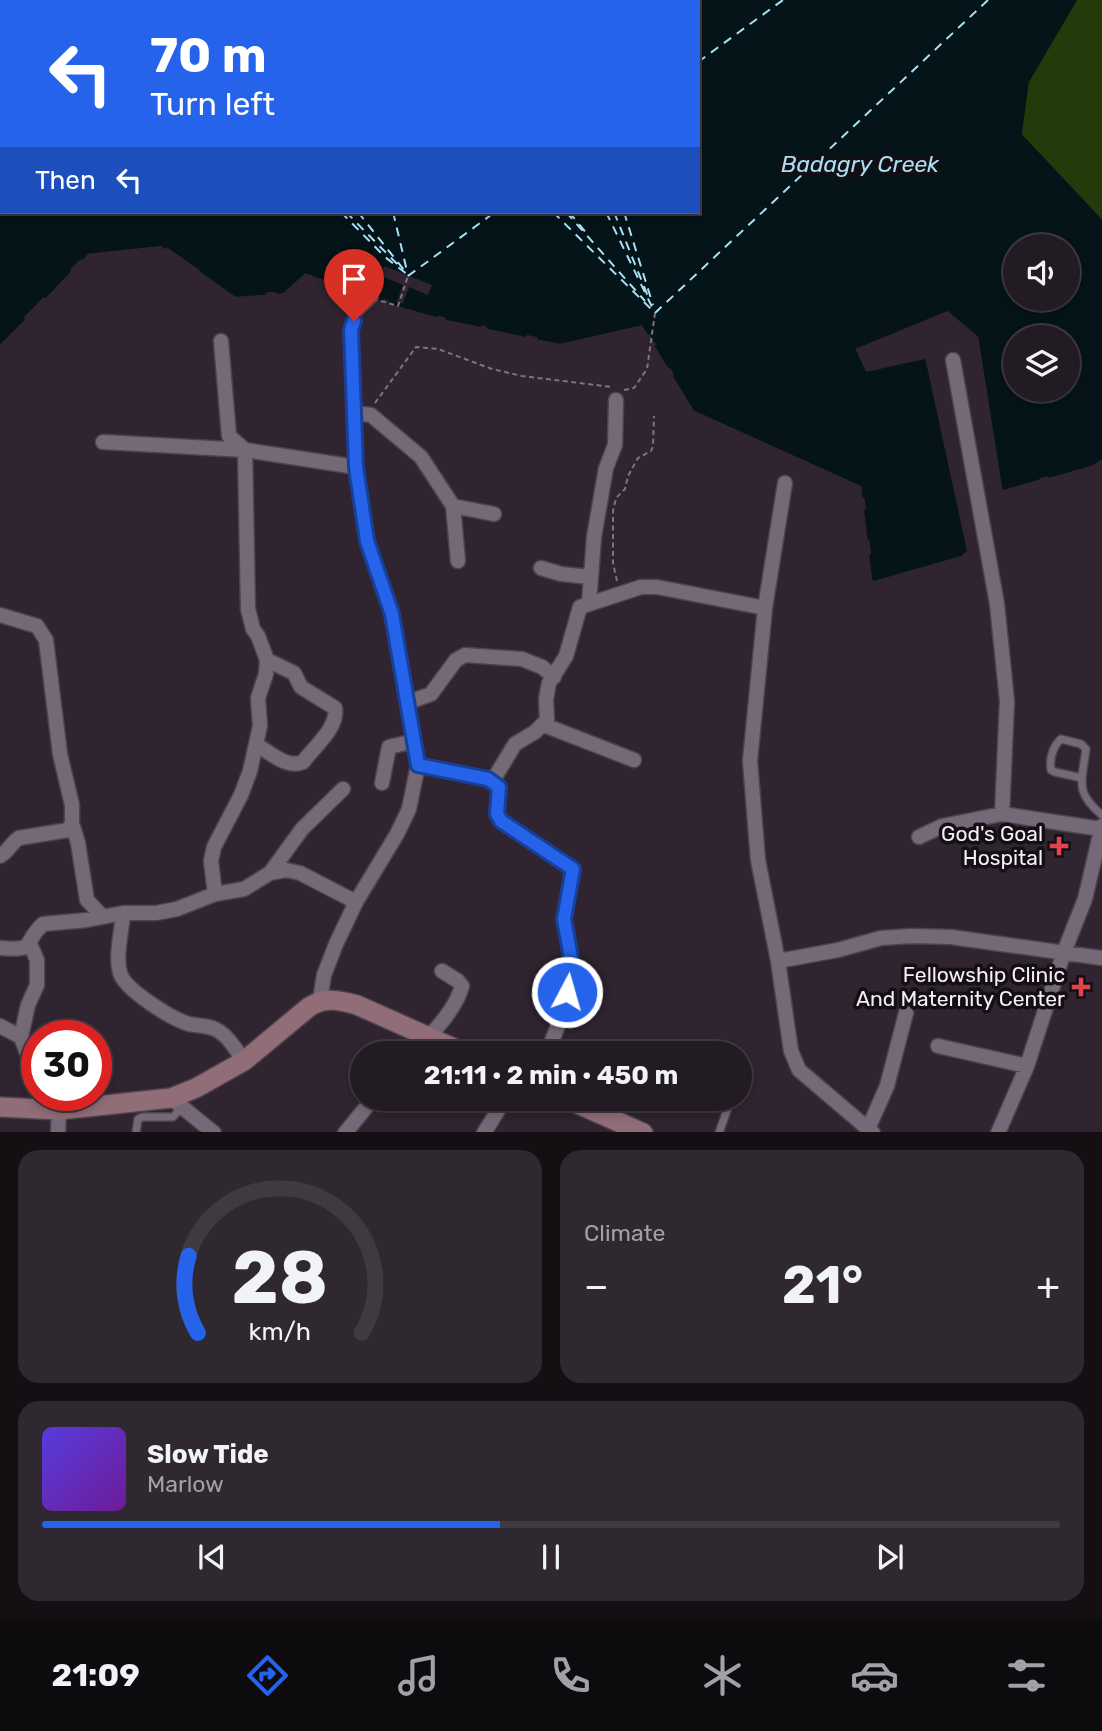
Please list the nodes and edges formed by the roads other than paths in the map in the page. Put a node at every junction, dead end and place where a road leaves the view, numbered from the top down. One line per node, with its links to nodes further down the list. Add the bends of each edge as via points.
1 (374, 298): 2 (lane, via 359,312)
2 (351, 330): 6 (street)
3 (221, 341): 8 (street, via 229,436)
4 (953, 360): 31 (street, via 997,604 1007,701)
5 (616, 400): 15 (street, via 615,446 601,493)
6 (360, 413): 9 (street); 11 (street, via 391,429 421,457)
7 (103, 442): 8 (street)
8 (245, 450): 9 (street); 19 (street, via 248,609)
9 (356, 467): 21 (street, via 367,541 392,614)
10 (785, 483): 17 (street)
11 (453, 506): 12 (street); 13 (street)
12 (494, 514)
13 (458, 561)
14 (541, 568): 15 (street)
15 (590, 577): 16 (street)
16 (589, 603): 17 (street, via 641,587 657,587); 20 (street, via 580,607 566,656)
17 (765, 608): 46 (street, via 750,761 758,860)
18 (0, 615): 33 (street, via 37,626 46,640)
19 (267, 660): 24 (street, via 258,698); 24 (street, via 294,673 300,687 335,708 336,718 303,762 288,763)
20 (554, 677): 21 (street, via 522,659 465,655 431,694); 22 (street, via 549,683)
21 (408, 702): 23 (street)
22 (544, 725): 25 (street); 28 (street, via 515,744)
23 (414, 741): 26 (street); 29 (street, via 389,747)
24 (257, 745): 38 (street, via 242,795 214,847)
25 (634, 760)
26 (418, 765): 28 (street); 39 (street, via 409,809)
27 (1082, 778): 27 (lane, via 1086,749 1062,739 1055,745 1051,770); 32 (lane, via 1088,804)
28 (492, 782): 56 (street, via 499,787 497,814 501,821 573,869 564,919 571,958 567,992)
29 (382, 783)
30 (343, 789): 37 (street, via 302,829)
31 (1002, 814): 34 (street); 35 (street, via 942,826)
32 (1102, 816)
33 (72, 823): 36 (street, via 59,833 19,838); 41 (street, via 87,900)
34 (1102, 827): 44 (street, via 1084,899)
35 (919, 837)
36 (0, 856)
37 (270, 873): 38 (street, via 244,889); 39 (street, via 300,873)
38 (215, 894): 40 (street, via 177,909)
39 (356, 902): 48 (street, via 324,975)
40 (123, 913): 41 (street); 58 (street, via 119,972 124,981 163,1012 188,1024 216,1029)
41 (103, 917): 42 (street, via 43,924)
42 (30, 944): 43 (street); 50 (street, via 37,960 37,985)
43 (0, 947)
44 (1064, 952): 45 (street); 46 (street, via 912,936 881,938); 59 (street)
45 (1102, 958)
46 (778, 961): 69 (street, via 790,1051 799,1070)
47 (442, 971): 52 (street, via 462,986)
48 (320, 1000): 52 (main road, via 357,1005); 58 (main road)
49 (906, 1013): 69 (street)
50 (25, 1020)
51 (0, 1026): 53 (street)
52 (429, 1036): 54 (street); 55 (main road)
53 (21, 1037)
54 (425, 1041)
55 (440, 1041)
56 (552, 1041)
57 (938, 1046): 59 (street)
58 (244, 1061): 60 (main road)
59 (1027, 1066): 77 (street)
60 (176, 1103): 61 (main road); 71 (lane, via 173,1117 138,1119); 72 (street)
61 (112, 1104)
62 (21, 1106): 63 (main road)
63 (0, 1107)
64 (49, 1111): 70 (street)
65 (363, 1111): 73 (street)
66 (497, 1111): 74 (street)
67 (595, 1111): 75 (main road)
68 (727, 1111): 76 (lane)
69 (870, 1131)
70 (58, 1132)
71 (136, 1132)
72 (214, 1132)
73 (345, 1132)
74 (484, 1132)
75 (643, 1132)
76 (719, 1132)
77 (998, 1132)

